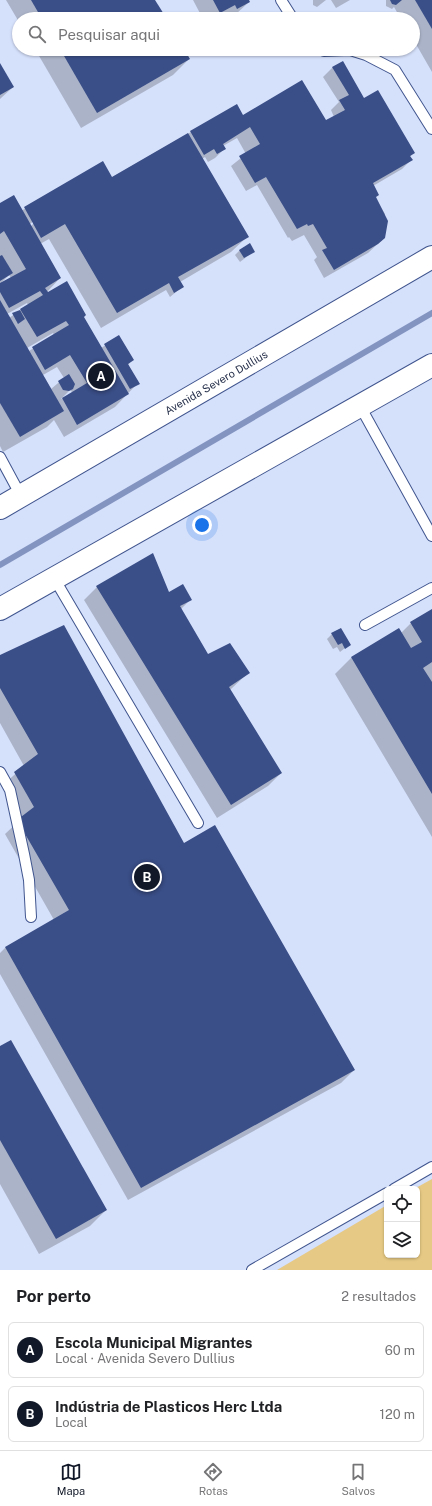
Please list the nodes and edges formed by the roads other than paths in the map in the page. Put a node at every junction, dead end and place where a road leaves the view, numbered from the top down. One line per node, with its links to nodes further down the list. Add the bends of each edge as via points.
1 (281, 0): 2 (lane)
2 (289, 12)
3 (368, 56): 4 (lane, via 394,70)
4 (432, 129)
5 (432, 257): 9 (main road, Avenida Severo Dullius)
6 (432, 365): 7 (main road)
7 (360, 406): 11 (lane); 12 (main road)
8 (0, 457): 9 (lane)
9 (21, 496): 10 (main road, Avenida Severo Dullius)
10 (0, 508)
11 (432, 536)
12 (54, 578): 14 (main road); 17 (lane)
13 (432, 588): 15 (lane)
14 (0, 609)
15 (365, 625)
16 (0, 772): 18 (lane, via 10,790 24,854 29,880)
17 (198, 823)
18 (31, 917)
19 (432, 1167): 20 (lane)
20 (399, 1186)
21 (384, 1195): 22 (lane)
22 (252, 1270)

